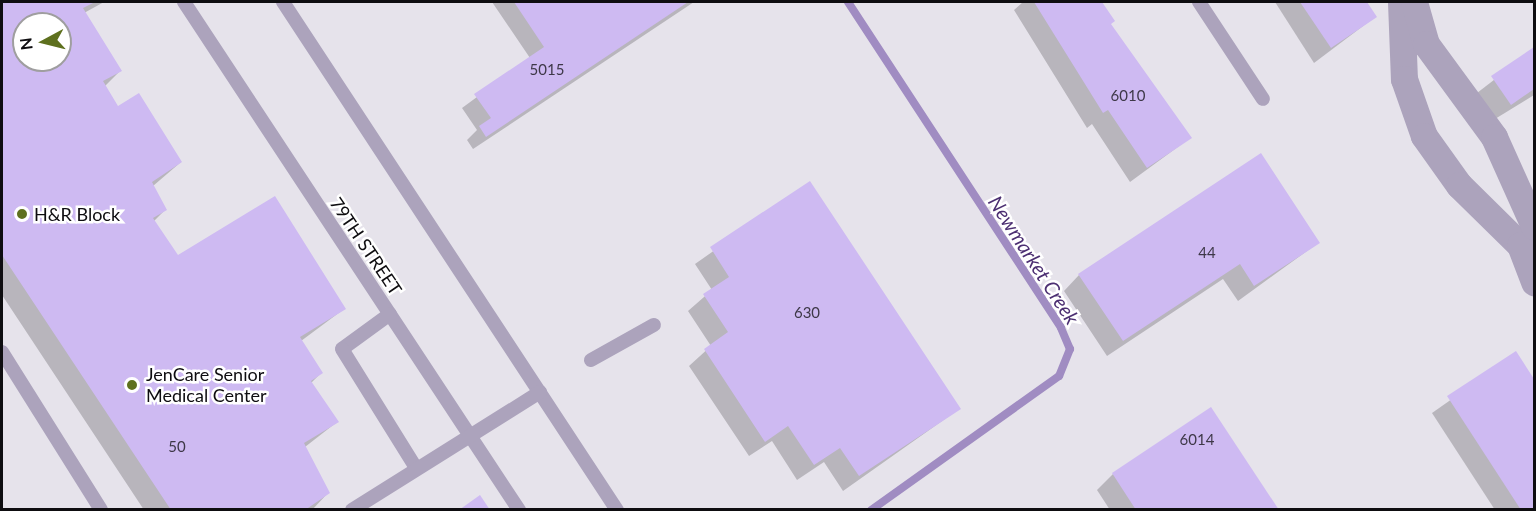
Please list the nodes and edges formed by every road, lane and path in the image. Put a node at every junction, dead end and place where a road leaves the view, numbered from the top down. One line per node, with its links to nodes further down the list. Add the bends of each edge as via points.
1 (184, 2): 9 (lane, 79TH STREET)
2 (283, 2): 13 (lane)
3 (1199, 2): 6 (lane)
4 (1401, 2): 8 (street, via 1404,79 1424,136 1459,185 1520,245)
5 (1414, 2): 7 (street, via 1426,44 1494,137)
6 (1263, 99)
7 (1534, 226)
8 (1534, 282)
9 (390, 314): 14 (lane, 79TH STREET); 15 (lane, via 342,349)
10 (654, 325): 12 (lane)
11 (2, 352): 16 (lane)
12 (591, 360)
13 (540, 392): 14 (lane); 19 (lane)
14 (471, 434): 15 (lane); 18 (lane, 79TH STREET)
15 (416, 468): 17 (lane)
16 (101, 510)
17 (352, 510)
18 (519, 510)
19 (617, 510)

